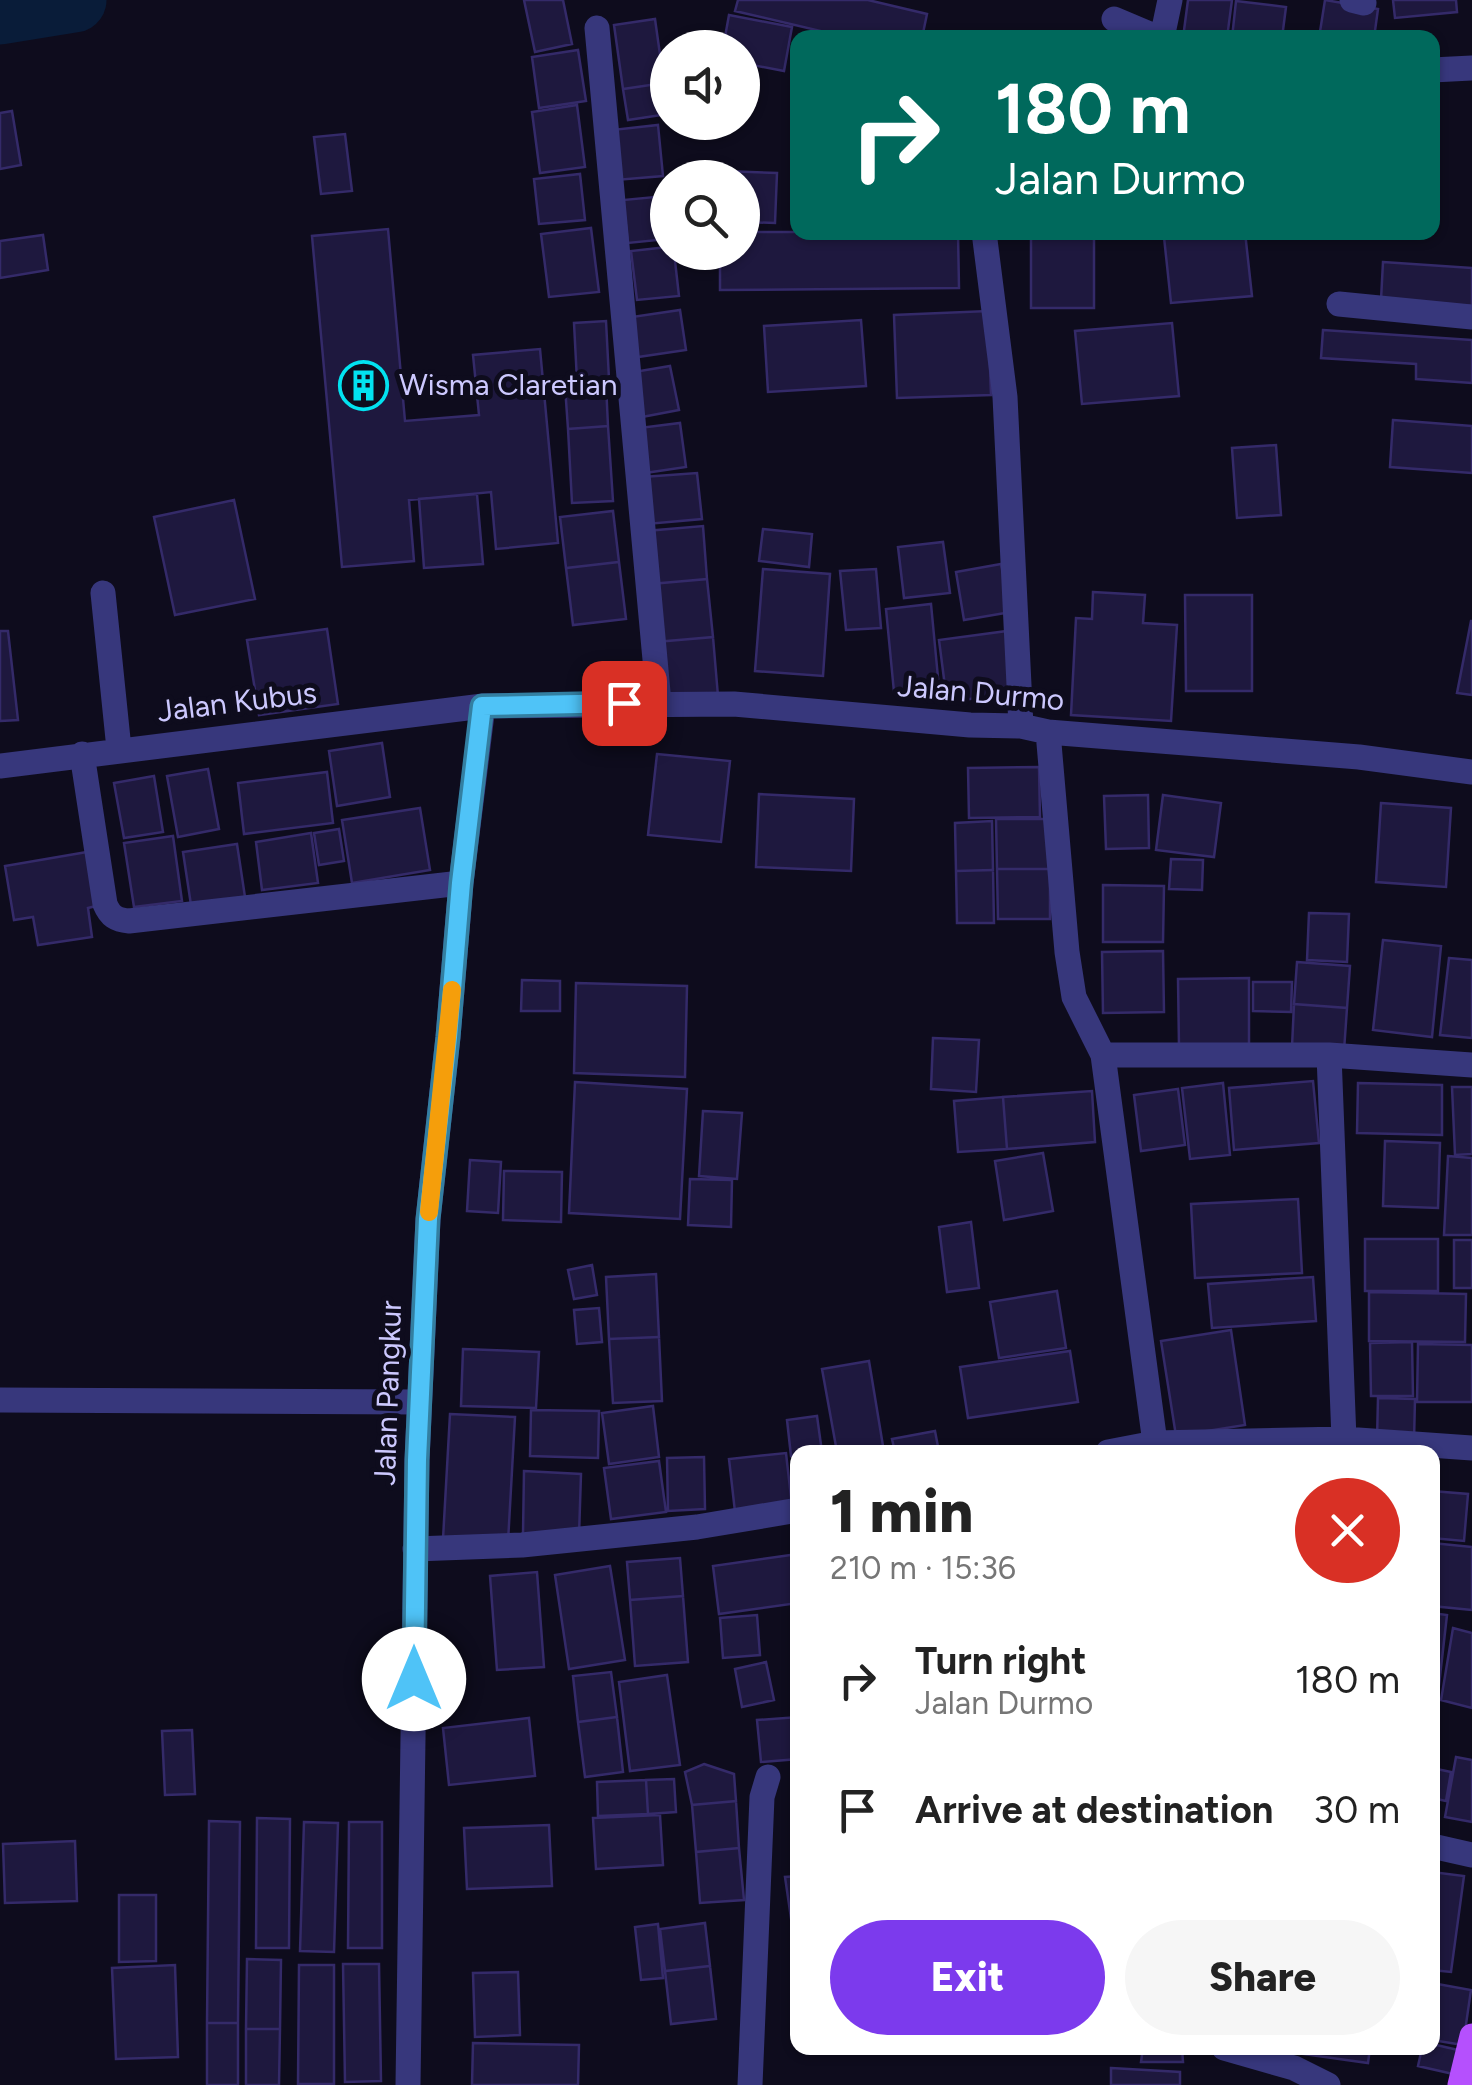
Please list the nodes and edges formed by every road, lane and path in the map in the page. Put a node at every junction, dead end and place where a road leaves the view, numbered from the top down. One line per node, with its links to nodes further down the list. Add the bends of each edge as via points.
1 (1170, 0): 5 (street)
2 (1114, 19): 4 (street)
3 (597, 28): 12 (street)
4 (1141, 30)
5 (1163, 30)
6 (1472, 68): 7 (street)
7 (1440, 70)
8 (985, 240): 14 (street, via 1005,397)
9 (1338, 304): 10 (street)
10 (1472, 317)
11 (103, 594): 16 (street)
12 (659, 703): 13 (street, Jalan Durmo); 14 (street, Jalan Durmo)
13 (482, 706): 16 (street, Jalan Kubus); 20 (street, Jalan Pangkur)
14 (1021, 726): 15 (street, Jalan Durmo)
15 (1048, 732): 19 (street, Jalan Durmo); 21 (street, via 1074,997)
16 (119, 749): 17 (street, Jalan Kubus)
17 (82, 754): 18 (street, Jalan Kubus); 20 (street, via 104,904 118,920)
18 (0, 766)
19 (1472, 772)
20 (461, 883): 25 (street, Jalan Pangkur, via 428,1219)
21 (1103, 1055): 22 (street); 27 (street)
22 (1329, 1056): 23 (street); 26 (street)
23 (1472, 1064)
24 (0, 1400): 25 (street)
25 (419, 1402): 33 (street, Jalan Pangkur)
26 (1344, 1439): 27 (street); 29 (street)
27 (1155, 1443): 28 (street)
28 (1145, 1445)
29 (1429, 1445)
30 (1440, 1446): 31 (street)
31 (1472, 1448)
32 (790, 1511): 33 (street, via 678,1530)
33 (415, 1549): 39 (street, Jalan Pangkur)
34 (768, 1777): 40 (street)
35 (1440, 1848): 36 (street)
36 (1472, 1856)
37 (1472, 2036): 42 (main road)
38 (1248, 2055): 41 (street)
39 (408, 2085)
40 (750, 2085)
41 (1328, 2085)
42 (1460, 2085)

